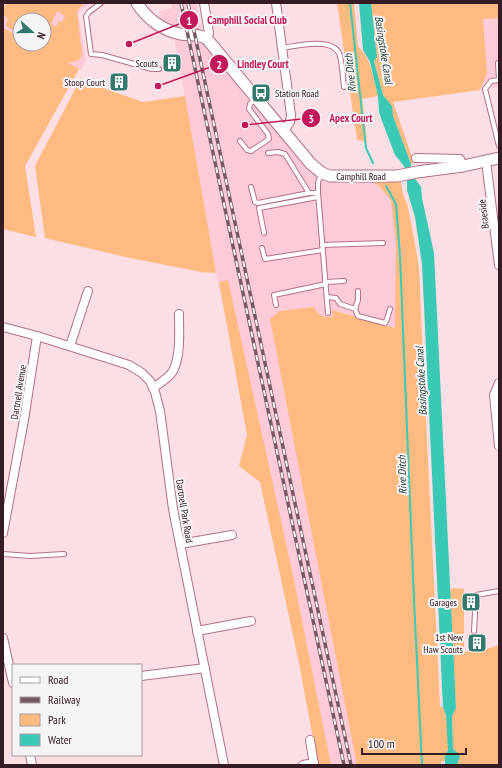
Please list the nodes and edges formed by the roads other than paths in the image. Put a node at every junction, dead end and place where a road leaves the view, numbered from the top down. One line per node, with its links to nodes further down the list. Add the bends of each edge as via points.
1 (101, 3): 8 (lane, via 86,16 90,54)
2 (137, 3): 5 (street, via 144,13 161,26 180,34 198,35)
3 (204, 3): 5 (street, via 209,33)
4 (276, 3): 6 (street)
5 (207, 39): 10 (street, Camphill Road)
6 (282, 48): 9 (lane, via 323,44 331,46 339,53); 11 (street, via 291,115 290,122)
7 (498, 63): 13 (lane, via 498,80 491,81 485,89)
8 (159, 69)
9 (344, 87)
10 (257, 98): 11 (street, Camphill Road); 12 (lane, via 250,104 249,109 269,139 251,151)
11 (284, 130): 19 (street, Camphill Road, via 311,164)
12 (240, 141)
13 (499, 146)
14 (268, 154): 21 (lane, via 285,154)
15 (416, 158): 18 (street, via 460,159)
16 (499, 158): 17 (street, Camphill Road)
17 (486, 161): 18 (street, Camphill Road); 27 (street, Braeside)
18 (463, 166): 19 (street, Camphill Road, via 397,176 334,177)
19 (322, 173): 22 (lane, via 319,178)
20 (251, 187): 21 (lane, via 255,202 258,203)
21 (309, 193): 22 (lane)
22 (318, 195): 23 (lane, via 259,208); 25 (lane)
23 (264, 233)
24 (383, 243): 25 (lane)
25 (322, 247): 26 (lane, via 266,259); 29 (lane)
26 (262, 248)
27 (499, 265)
28 (344, 281): 29 (lane)
29 (326, 283): 32 (lane); 33 (lane, via 274,295)
30 (88, 291): 40 (street)
31 (358, 291): 34 (lane)
32 (327, 298): 34 (lane, via 336,298 340,304); 36 (lane)
33 (276, 305)
34 (355, 309): 35 (lane, via 358,316 385,323)
35 (390, 309)
36 (328, 313)
37 (179, 314): 42 (street, via 176,362 172,372)
38 (3, 327): 39 (street)
39 (38, 336): 40 (street, Dartnell Park Road); 44 (street, Dartnell Avenue)
40 (70, 346): 42 (street, Dartnell Park Road, via 129,365 142,372)
41 (499, 383): 43 (street, via 494,395)
42 (153, 388): 46 (street, Dartnell Park Road, via 160,411)
43 (499, 446)
44 (3, 533)
45 (232, 535): 46 (street)
46 (180, 544): 51 (street, Dartnell Park Road)
47 (3, 554): 48 (lane)
48 (64, 554)
49 (499, 591): 52 (lane, via 476,595)
50 (251, 621): 51 (street)
51 (197, 631): 54 (street, Dartnell Park Road)
52 (474, 631)
53 (3, 638): 56 (street)
54 (205, 668): 55 (street); 59 (street, Dartnell Park Road)
55 (142, 676)
56 (12, 678)
57 (310, 740): 58 (street)
58 (314, 764): 60 (street)
59 (224, 765)
60 (303, 765)

